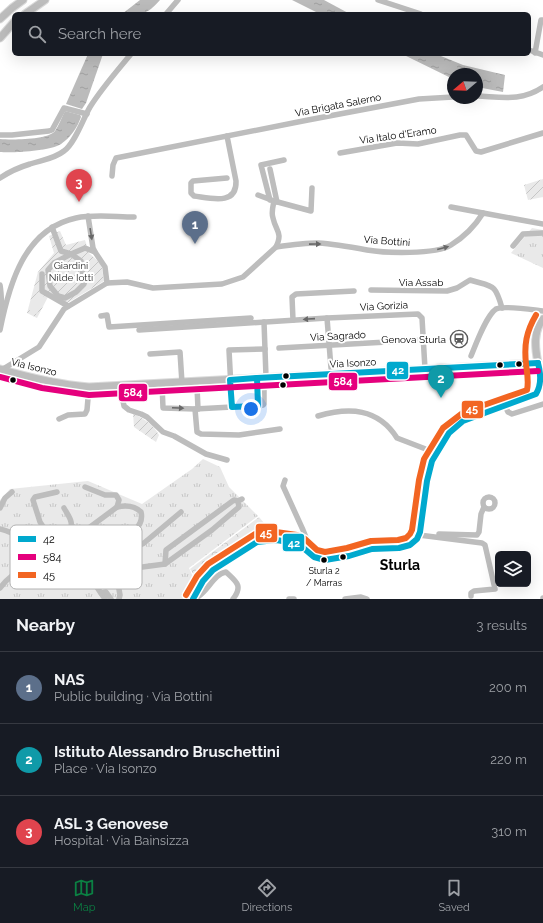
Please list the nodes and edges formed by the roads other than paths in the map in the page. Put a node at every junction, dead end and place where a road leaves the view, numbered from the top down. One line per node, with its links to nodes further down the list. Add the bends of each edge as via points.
1 (23, 0): 5 (main road)
2 (45, 0): 6 (main road)
3 (178, 0): 7 (street)
4 (378, 0): 8 (street)
5 (13, 3): 9 (main road)
6 (28, 12)
7 (168, 12)
8 (415, 12)
9 (0, 19)
10 (542, 20): 14 (street)
11 (12, 24): 12 (main road)
12 (0, 38)
13 (531, 51): 14 (street)
14 (535, 53): 16 (street)
15 (130, 56): 20 (street)
16 (543, 56)
17 (543, 87): 18 (street, via 522,96)
18 (483, 96)
19 (447, 97): 23 (street, Via Brigata Salerno, via 419,99)
20 (85, 113): 22 (street, via 66,108 62,110 52,130); 28 (street, via 70,145 64,151)
21 (543, 133): 24 (street, Via Italo d'Eramo, via 481,152 476,151 466,135 460,135 418,144 397,143)
22 (0, 135)
23 (227, 136): 27 (street, Via Brigata Salerno, via 116,158); 29 (street, via 236,181 233,193 224,199 194,196 191,193 193,181)
24 (340, 153)
25 (284, 160): 32 (street, via 261,165)
26 (270, 169): 32 (street)
27 (112, 176)
28 (0, 178)
29 (227, 178)
30 (312, 188): 32 (street, via 311,211)
31 (258, 195): 32 (street)
32 (274, 201): 41 (street, via 272,217 280,235)
33 (451, 207): 34 (street)
34 (483, 213): 37 (street); 41 (street, Via Bottini, one-way to 34, via 319,243 403,253 422,252 450,246 475,225)
35 (88, 216): 36 (street); 38 (street); 42 (street, one-way to 42)
36 (134, 217)
37 (543, 224)
38 (52, 227): 43 (street, via 61,251); 53 (street, via 35,240 22,260)
39 (543, 233): 40 (street, via 523,234)
40 (513, 246)
41 (276, 247): 45 (street, via 243,277 222,284 153,288 127,282)
42 (95, 252): 43 (street, via 85,248); 45 (street, via 105,267)
43 (70, 254): 43 (street, via 54,263 48,270 50,286 58,296 65,298 84,284 81,261)
44 (42, 274): 49 (street, via 42,291)
45 (107, 283): 49 (street)
46 (0, 285): 53 (street)
47 (371, 290): 50 (street, Via Assab, via 447,291 470,280 492,286 498,292)
48 (354, 291): 57 (street, Via Gorizia, via 296,294 292,297 291,303)
49 (68, 306): 69 (street, via 59,315 39,347)
50 (502, 308): 51 (street); 66 (street, via 490,316)
51 (543, 311)
52 (101, 316): 54 (street, via 108,315 108,327)
53 (2, 318): 59 (street)
54 (251, 318)
55 (327, 318): 57 (street, Via Gorizia, one-way to 57); 61 (street, Via Gorizia, via 418,314 422,318); 62 (street)
56 (543, 319): 67 (main road, via 536,335 535,350)
57 (293, 320): 58 (street, Via Gorizia)
58 (264, 322): 60 (street, Via Gorizia); 64 (street)
59 (0, 330)
60 (139, 330)
61 (423, 340): 62 (street, Via Sagrado); 70 (street, Via Gorizia)
62 (329, 345): 63 (street, Via Sagrado); 68 (street)
63 (279, 348)
64 (265, 349): 71 (street); 72 (street, via 229,350)
65 (150, 354): 73 (street, via 180,352)
66 (471, 356)
67 (538, 363): 70 (main road, Via Isonzo); 79 (street, via 542,382 538,392)
68 (331, 368)
69 (1, 369): 76 (main road, Via Isonzo, via 48,382)
70 (425, 369): 71 (main road, Via Isonzo)
71 (262, 377): 72 (main road, Via Isonzo); 80 (street, via 264,404)
72 (230, 380): 73 (main road, Via Isonzo); 80 (street)
73 (182, 383): 74 (main road, Via Isonzo)
74 (162, 384): 75 (main road, Via Isonzo); 81 (street, one-way to 81, via 163,408)
75 (120, 386): 76 (main road, Via Isonzo); 86 (street, via 124,406 129,410 147,417 163,432 206,454)
76 (89, 387): 83 (street, via 85,414 68,414)
77 (197, 387): 81 (street)
78 (543, 404): 79 (street, via 512,414)
79 (506, 406): 85 (street, via 463,421 449,433)
80 (232, 408): 81 (street)
81 (197, 409): 84 (street, via 197,432 201,434 239,435)
82 (318, 416): 85 (street, via 354,410 370,414 402,441)
83 (59, 419)
84 (280, 429)
85 (436, 453): 102 (street, via 427,481)
86 (227, 460)
87 (284, 483): 104 (street, via 303,530)
88 (85, 487): 91 (street, via 105,495 116,495 119,500)
89 (12, 492): 93 (street)
90 (58, 492): 96 (street, via 35,497 33,500)
91 (117, 507): 98 (street); 99 (street, via 138,509 142,521)
92 (484, 507): 102 (street, via 477,535)
93 (0, 508)
94 (64, 508): 97 (street)
95 (181, 512): 103 (street)
96 (42, 525)
97 (72, 525)
98 (93, 525)
99 (139, 525)
100 (0, 529): 101 (street)
101 (10, 532)
102 (419, 534): 104 (street, via 414,542 404,547 372,549 336,559 325,560); 112 (street, via 485,545 494,589 474,591 471,592)
103 (142, 544)
104 (308, 553): 116 (street, via 301,546 286,541 254,543 213,570 202,581)
105 (165, 564): 105 (street, via 234,512 239,507 240,500 234,500 166,550); 106 (street)
106 (142, 567)
107 (10, 578): 108 (street)
108 (0, 587)
109 (99, 589): 111 (street)
110 (119, 589): 115 (street)
111 (101, 593): 113 (street); 114 (street, via 106,592)
112 (471, 596)
113 (105, 599)
114 (111, 599)
115 (120, 599)
116 (194, 599): 117 (street, via 201,596 221,573 226,572 239,587)
117 (233, 599)
118 (289, 599): 119 (street)
119 (294, 599)
120 (345, 599): 121 (street)
121 (367, 599)

